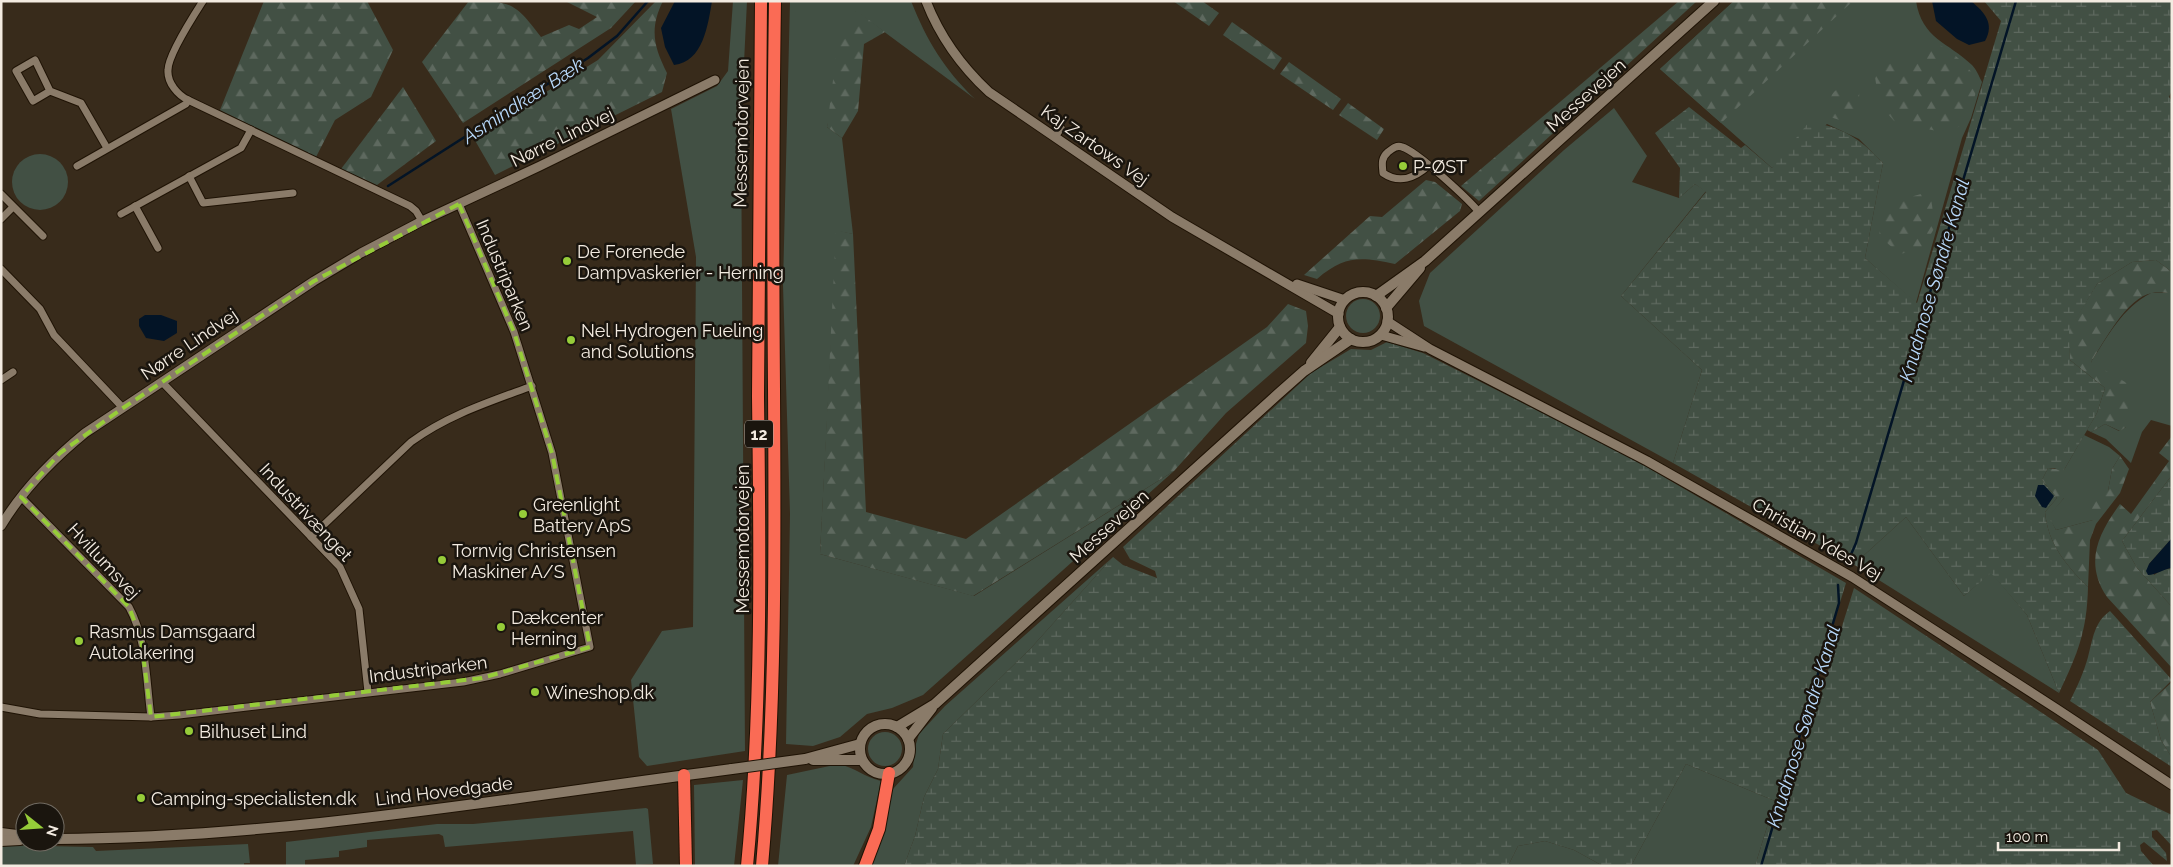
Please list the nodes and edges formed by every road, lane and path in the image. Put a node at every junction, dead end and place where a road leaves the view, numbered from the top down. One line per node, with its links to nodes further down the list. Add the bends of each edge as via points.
1 (204, 1): 8 (street, via 170,60 168,70 173,87)
2 (761, 1): 66 (highway, Messemotorvejen / 12, via 757,234 760,606 754,791)
3 (775, 1): 67 (highway, Messemotorvejen / 12, via 775,606 769,788)
4 (926, 1): 11 (street, Kaj Zartows Vej, via 938,30 967,71 989,92)
5 (1714, 1): 21 (main road, Messevejen)
6 (716, 80): 18 (street, Nørre Lindvej)
7 (50, 91): 7 (street, via 35,60 16,71 33,101); 12 (street, via 81,102)
8 (188, 100): 10 (street); 12 (street)
9 (1061, 128): 11 (street)
10 (251, 130): 15 (street, via 241,148); 24 (street, via 410,206)
11 (1055, 137): 29 (street, Kaj Zartows Vej, via 1172,218)
12 (107, 148): 13 (street)
13 (77, 166)
14 (1428, 166): 14 (street, via 1401,146 1386,153 1381,163 1384,172 1392,179 1416,176); 21 (street)
15 (189, 176): 16 (street, via 203,203); 19 (street)
16 (293, 193)
17 (1, 194): 20 (street)
18 (458, 204): 24 (street, Nørre Lindvej); 43 (street, Industriparken, via 514,332)
19 (135, 206): 22 (street); 26 (street)
20 (13, 207): 23 (street); 25 (street)
21 (1479, 212): 27 (main road, Messevejen)
22 (121, 214)
23 (1, 219)
24 (422, 222): 42 (street, Nørre Lindvej, via 314,281)
25 (43, 236)
26 (158, 248)
27 (1425, 261): 30 (main road, Messevejen); 32 (main road, Messevejen)
28 (1, 269): 44 (street, via 40,309 54,335)
29 (1280, 279): 31 (street, Kaj Zartows Vej); 33 (street, Kaj Zartows Vej)
30 (1376, 296): 31 (main road, via 1361,293); 32 (main road)
31 (1345, 300): 33 (main road)
32 (1386, 308): 34 (main road)
33 (1339, 314): 35 (main road)
34 (1388, 321): 36 (main road); 38 (street, Christian Ydes Vej)
35 (1340, 327): 37 (main road); 39 (main road, Messevejen)
36 (1380, 335): 37 (main road, via 1367,342); 38 (street, Christian Ydes Vej)
37 (1351, 339): 39 (main road, Messevejen)
38 (1430, 349): 59 (street, Christian Ydes Vej, via 1647,461 1852,577)
39 (1304, 371): 49 (main road, Messevejen)
40 (13, 372): 41 (street)
41 (1, 380)
42 (162, 382): 44 (street, Nørre Lindvej); 47 (street, Industrivænget)
43 (532, 386): 47 (street, via 455,415 430,429 411,442); 48 (street, Industriparken, via 552,453 590,647 489,677)
44 (123, 408): 45 (street, Nørre Lindvej, via 60,453)
45 (21, 497): 46 (street, Nørre Lindvej); 51 (street, Hvillumsvej, via 129,606 141,638)
46 (1, 526)
47 (311, 537): 48 (street, Industrivænget, via 340,567 359,609)
48 (368, 692): 51 (street, Industriparken)
49 (935, 704): 52 (main road, Messevejen); 53 (main road, Messevejen)
50 (1, 707): 51 (street, Industriparken, via 40,714)
51 (151, 717)
52 (897, 727): 53 (main road); 54 (main road, via 889,724 871,728)
53 (908, 739): 57 (main road, via 910,748 904,765)
54 (860, 744): 55 (main road, Lind Hovedgade); 56 (main road)
55 (805, 759): 56 (main road, Lind Hovedgade); 58 (main road, Lind Hovedgade, bridge)
56 (862, 760): 57 (main road, via 873,771)
57 (889, 773): 68 (highway, via 879,829)
58 (684, 775): 62 (main road, Lind Hovedgade, via 293,826 173,836); 65 (highway)
59 (2172, 786)
60 (1, 833): 61 (main road)
61 (15, 835)
62 (65, 839)
63 (15, 840): 64 (main road)
64 (1, 841)
65 (686, 866)
66 (747, 866)
67 (762, 866)
68 (865, 866)

